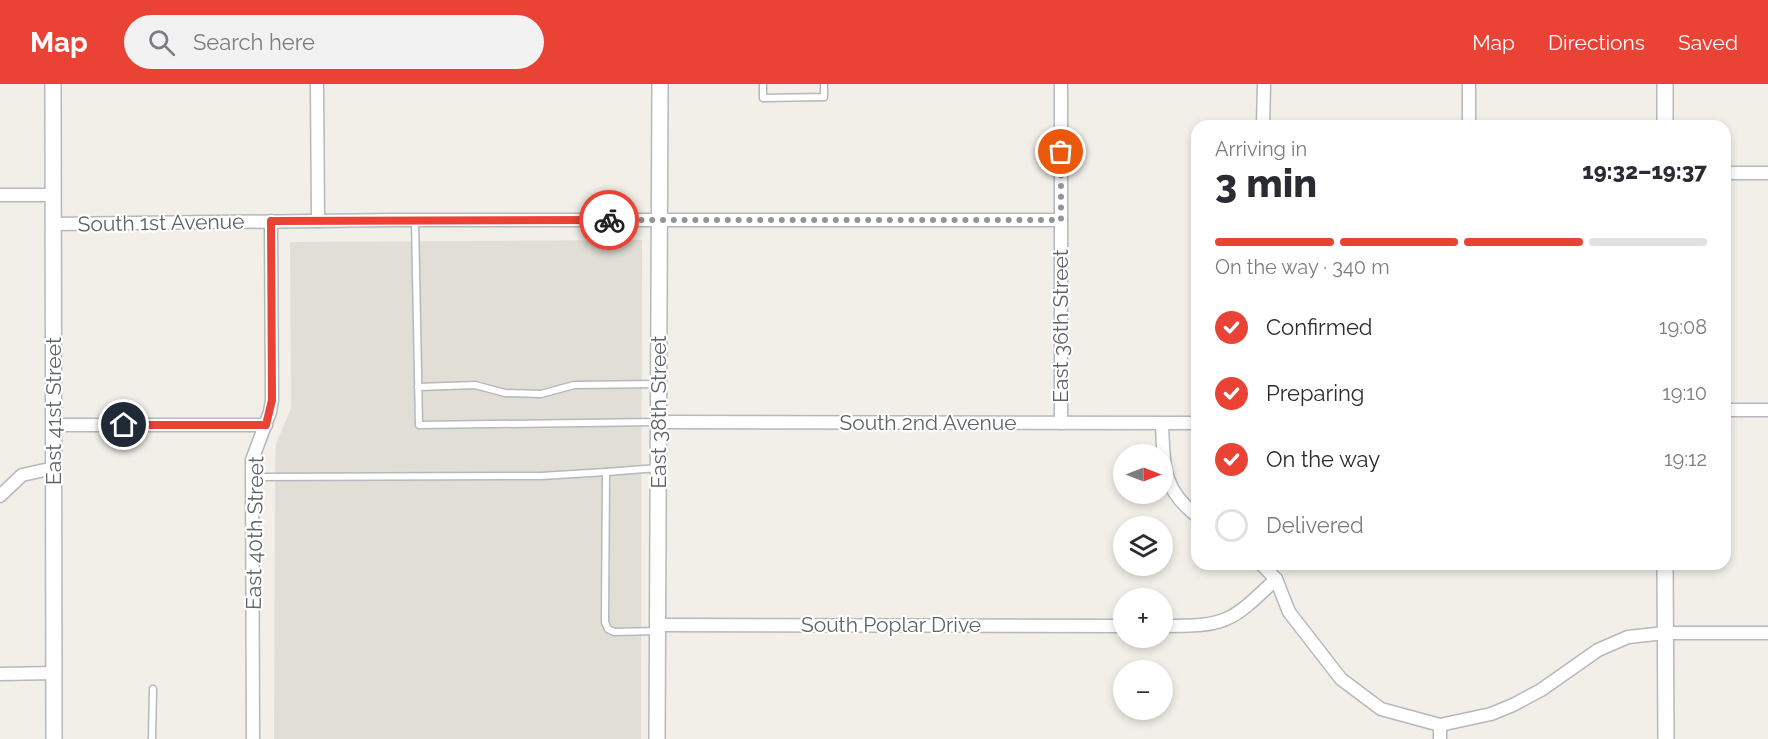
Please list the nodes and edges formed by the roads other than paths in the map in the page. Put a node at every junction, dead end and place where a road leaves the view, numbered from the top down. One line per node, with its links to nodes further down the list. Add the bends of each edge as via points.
1 (53, 84): 16 (street, East 41st Street)
2 (317, 84): 21 (street)
3 (660, 84): 18 (street, East 38th Street)
4 (763, 84): 5 (lane, via 763,98 824,97)
5 (824, 84)
6 (1061, 84): 19 (street, East 36th Street)
7 (1264, 84): 10 (street)
8 (1469, 84): 11 (street)
9 (1665, 84): 12 (street)
10 (1263, 120)
11 (1468, 120)
12 (1665, 120)
13 (1731, 173): 14 (street)
14 (1768, 173)
15 (0, 195): 16 (street, South 1st Avenue)
16 (53, 195): 22 (street, East 41st Street)
17 (415, 220): 18 (street, South 1st Avenue); 21 (street, South 1st Avenue); 24 (lane)
18 (660, 220): 19 (street, South 1st Avenue); 23 (street, East 38th Street)
19 (1061, 220): 28 (street, East 36th Street)
20 (271, 221): 21 (street, South 1st Avenue); 22 (street, South 1st Avenue); 31 (street, East 40th Street, via 272,400)
21 (318, 221)
22 (53, 224): 30 (street, East 41st Street)
23 (659, 384): 24 (lane, via 574,385 532,394 505,393 475,385); 27 (street, East 38th Street)
24 (418, 387): 27 (lane, via 419,426)
25 (1731, 410): 26 (street)
26 (1768, 410)
27 (659, 422): 28 (street, South 2nd Avenue); 34 (street, East 38th Street)
28 (1061, 423): 32 (street, South 2nd Avenue)
29 (1191, 423): 32 (street, South 2nd Avenue)
30 (54, 425): 31 (street); 33 (street, East 41st Street)
31 (266, 425): 36 (street, East 40th Street, via 252,460)
32 (1162, 425): 38 (street, via 1168,482)
33 (54, 468): 37 (street, via 22,475); 49 (street, East 41st Street)
34 (658, 468): 35 (lane); 45 (street, East 38th Street)
35 (606, 472): 36 (lane, via 541,476); 45 (lane, via 605,622 614,632)
36 (252, 477): 54 (street, East 40th Street)
37 (0, 496)
38 (1191, 511)
39 (1267, 570): 42 (street)
40 (1276, 570): 42 (street)
41 (1665, 570): 46 (street)
42 (1276, 579): 44 (street, via 1238,614 1223,622); 51 (street, via 1289,612 1341,680 1381,709)
43 (1113, 626): 45 (street, South Poplar Drive)
44 (1173, 626)
45 (658, 628): 55 (street, East 38th Street)
46 (1665, 633): 47 (street); 51 (street, via 1614,641 1513,705); 57 (street)
47 (1768, 633)
48 (0, 674): 49 (street)
49 (54, 674): 52 (street, East 41st Street)
50 (153, 689): 53 (lane)
51 (1440, 725): 56 (street)
52 (54, 739)
53 (152, 739)
54 (253, 739)
55 (657, 739)
56 (1440, 739)
57 (1666, 739)

